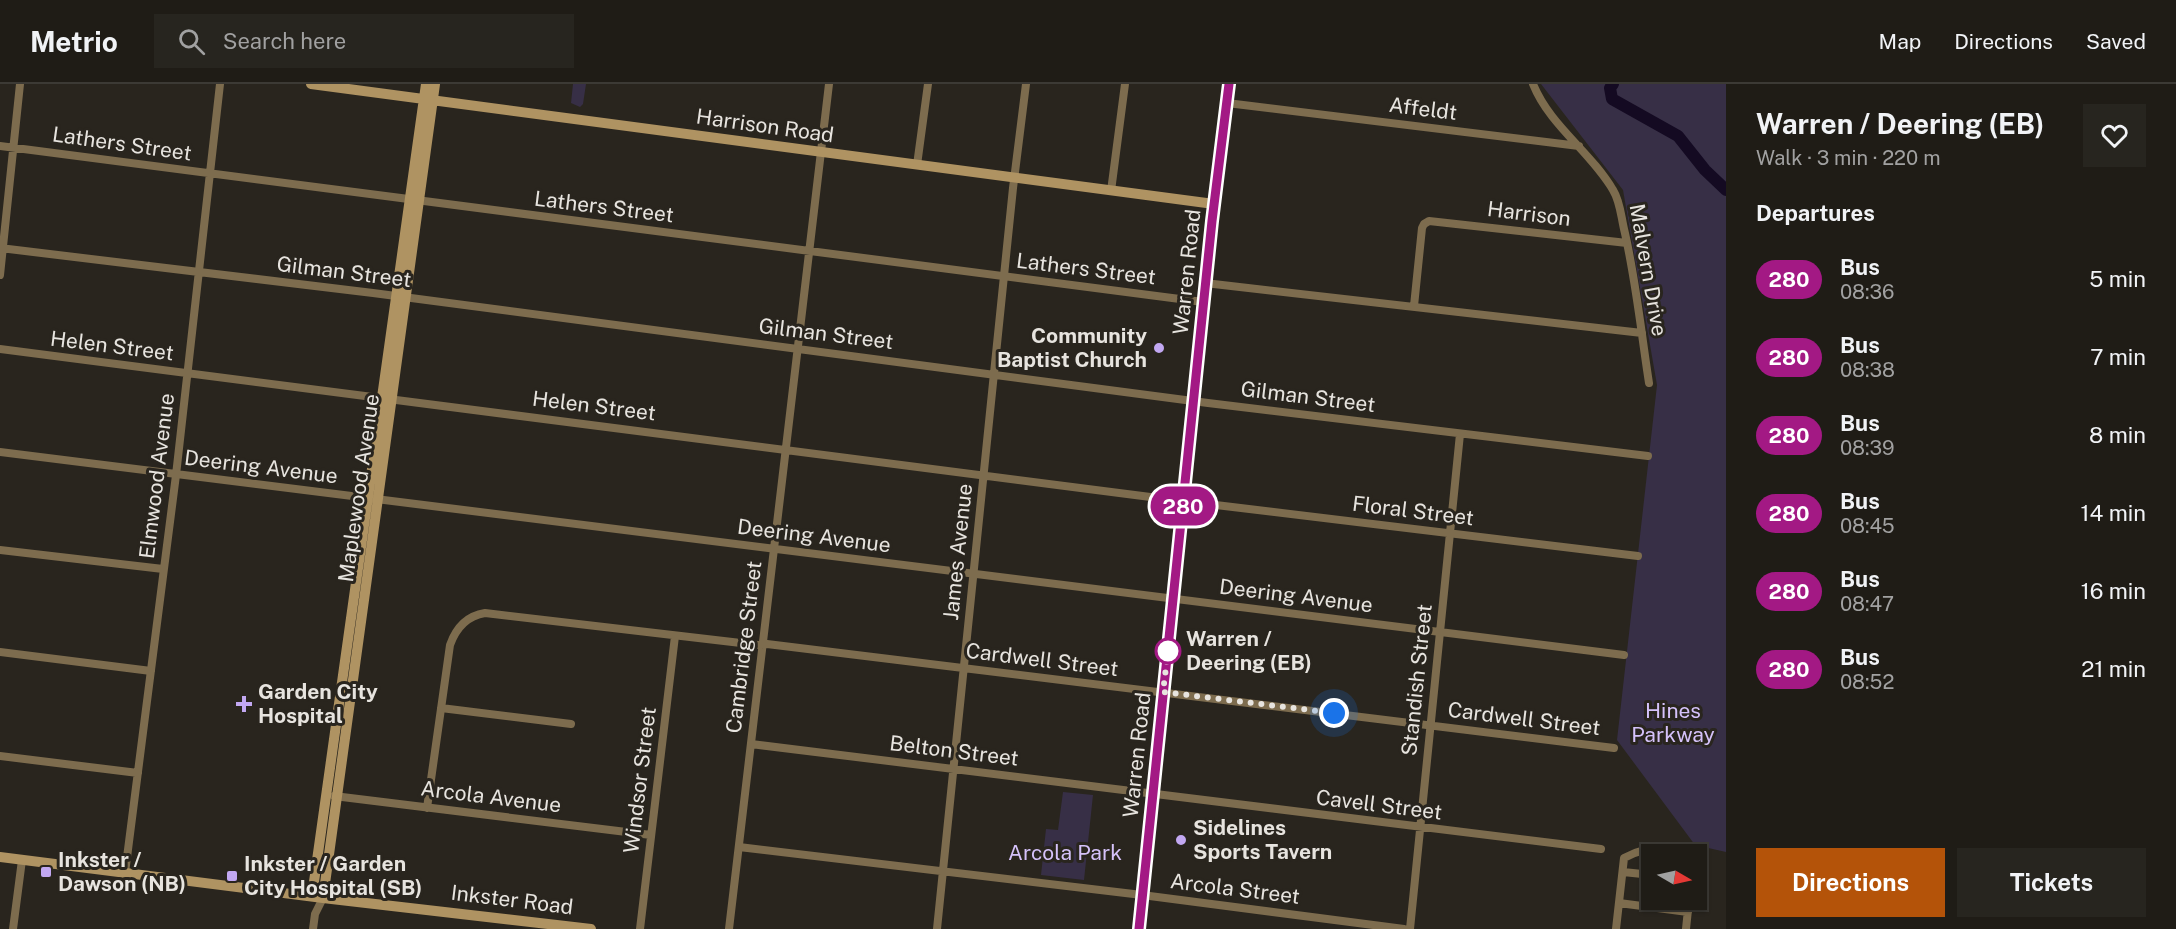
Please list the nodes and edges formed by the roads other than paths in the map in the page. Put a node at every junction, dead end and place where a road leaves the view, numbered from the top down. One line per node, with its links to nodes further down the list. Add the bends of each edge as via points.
1 (20, 84): 17 (street)
2 (220, 84): 20 (street, Elmwood Avenue)
3 (311, 84): 12 (street, Harrison Road)
4 (426, 84): 13 (street, Maplewood Avenue)
5 (435, 84): 13 (street, Maplewood Avenue)
6 (830, 84): 18 (street, Cambridge Street)
7 (928, 84): 19 (street)
8 (1026, 84): 21 (street, James Avenue)
9 (1125, 84): 22 (street)
10 (1229, 84): 14 (street, Warren Road)
11 (1533, 84): 16 (street, Malvern Drive, via 1548,112)
12 (328, 85): 13 (street, Harrison Road)
13 (428, 101): 18 (street, Harrison Road); 23 (street, Maplewood Avenue)
14 (1227, 103): 16 (street, Affeldt); 24 (street, Warren Road)
15 (0, 146): 17 (street, Lathers Street)
16 (1579, 146): 25 (street, Malvern Drive, via 1613,189)
17 (13, 147): 20 (street, Lathers Street); 26 (street)
18 (820, 153): 19 (street, Harrison Road); 27 (street, Cambridge Street)
19 (917, 165): 21 (street, Harrison Road)
20 (210, 174): 23 (street, Lathers Street); 28 (street, Elmwood Avenue)
21 (1015, 178): 22 (street, Harrison Road); 30 (street, James Avenue)
22 (1112, 191): 24 (street, Harrison Road)
23 (415, 200): 27 (street, Lathers Street); 32 (street, Maplewood Avenue)
24 (1214, 204): 31 (street, Warren Road)
25 (1627, 243): 34 (street, Harrison, via 1426,222 1422,228); 35 (street, Malvern Drive)
26 (1, 248): 28 (street, Gilman Street); 29 (street)
27 (809, 251): 30 (street, Lathers Street); 36 (street, Cambridge Street)
28 (199, 271): 32 (street, Gilman Street); 38 (street, Elmwood Avenue)
29 (0, 275)
30 (1004, 277): 33 (street, Lathers Street); 39 (street, James Avenue)
31 (1205, 283): 33 (street, Warren Road); 34 (street)
32 (401, 297): 36 (street, Gilman Street); 41 (street, Maplewood Avenue)
33 (1203, 302): 42 (street, Warren Road)
34 (1414, 306): 35 (street)
35 (1642, 333): 40 (street, Malvern Drive)
36 (797, 348): 39 (street, Gilman Street); 44 (street, Cambridge Street)
37 (0, 350): 38 (street, Helen Street)
38 (187, 373): 41 (street, Helen Street); 47 (street, Elmwood Avenue)
39 (995, 374): 42 (street, Gilman Street); 48 (street, James Avenue)
40 (1649, 383)
41 (387, 398): 44 (street, Helen Street); 49 (street, Maplewood Avenue)
42 (1194, 400): 43 (street, Gilman Street); 50 (street, Warren Road)
43 (1460, 434): 46 (street, Gilman Street); 51 (street, Standish Street)
44 (785, 449): 48 (street, Helen Street); 52 (street, Cambridge Street)
45 (0, 452): 47 (street, Deering Avenue)
46 (1648, 456)
47 (176, 474): 49 (street, Deering Avenue); 55 (street, Elmwood Avenue)
48 (984, 476): 50 (street, Helen Street); 56 (street, James Avenue)
49 (373, 499): 52 (street, Deering Avenue); 75 (street, Maplewood Avenue)
50 (1183, 501): 51 (street, Floral Street); 57 (street, Warren Road)
51 (1450, 534): 54 (street, Floral Street); 58 (street, Standish Street)
52 (773, 549): 56 (street, Deering Avenue); 60 (street, Cambridge Street)
53 (0, 550): 55 (street)
54 (1638, 556)
55 (163, 569): 64 (street, Elmwood Avenue)
56 (974, 574): 57 (street, Deering Avenue); 63 (street, James Avenue)
57 (1173, 599): 58 (street, Deering Avenue); 65 (street, Warren Road)
58 (1440, 632): 62 (street, Deering Avenue); 68 (street, Standish Street)
59 (675, 636): 60 (street, Cardwell Street); 66 (street, Cardwell Street, via 480,614 457,629 450,645); 78 (street, Windsor Street)
60 (762, 645): 63 (street, Cardwell Street); 69 (street, Cambridge Street)
61 (0, 652): 64 (street)
62 (1624, 655)
63 (964, 669): 65 (street, Cardwell Street); 72 (street, James Avenue)
64 (151, 671): 73 (street, Elmwood Avenue)
65 (1163, 692): 68 (street, Cardwell Street); 74 (street, Warren Road)
66 (441, 708): 67 (street); 76 (street)
67 (571, 724)
68 (1430, 726): 70 (street, Cardwell Street); 77 (street, Standish Street)
69 (750, 744): 72 (street, Belton Street); 79 (street, Cambridge Street)
70 (1614, 748)
71 (0, 756): 73 (street)
72 (954, 769): 74 (street, Belton Street); 84 (street, James Avenue)
73 (138, 773): 86 (street, Elmwood Avenue)
74 (1153, 794): 77 (street, Cavell Street); 88 (street, Warren Road)
75 (332, 796): 76 (street, Arcola Avenue); 89 (street, Maplewood Avenue)
76 (428, 808): 78 (street, Arcola Avenue)
77 (1420, 828): 80 (street, Cavell Street); 100 (street, Standish Street)
78 (651, 835): 95 (street, Windsor Street)
79 (739, 847): 84 (street, Arcola Street); 96 (street, Cambridge Street)
80 (1601, 849)
81 (1641, 852): 85 (street, via 1624,858)
82 (0, 857): 83 (street, Inkster Road)
83 (22, 860): 86 (street, Inkster Road); 92 (street)
84 (943, 870): 88 (street, Arcola Street); 97 (street, James Avenue)
85 (1623, 872): 87 (street); 90 (street)
86 (126, 873): 89 (street, Inkster Road)
87 (1641, 874)
88 (1142, 895): 98 (street, Warren Road); 99 (street, Arcola Street)
89 (317, 897): 93 (street); 94 (street, Inkster Road)
90 (1619, 903): 91 (street); 101 (street)
91 (1688, 912): 102 (street)
92 (13, 929)
93 (313, 929)
94 (590, 929)
95 (640, 929)
96 (729, 929)
97 (938, 929)
98 (1139, 929)
99 (1404, 929)
100 (1410, 929)
101 (1616, 929)
102 (1686, 929)

